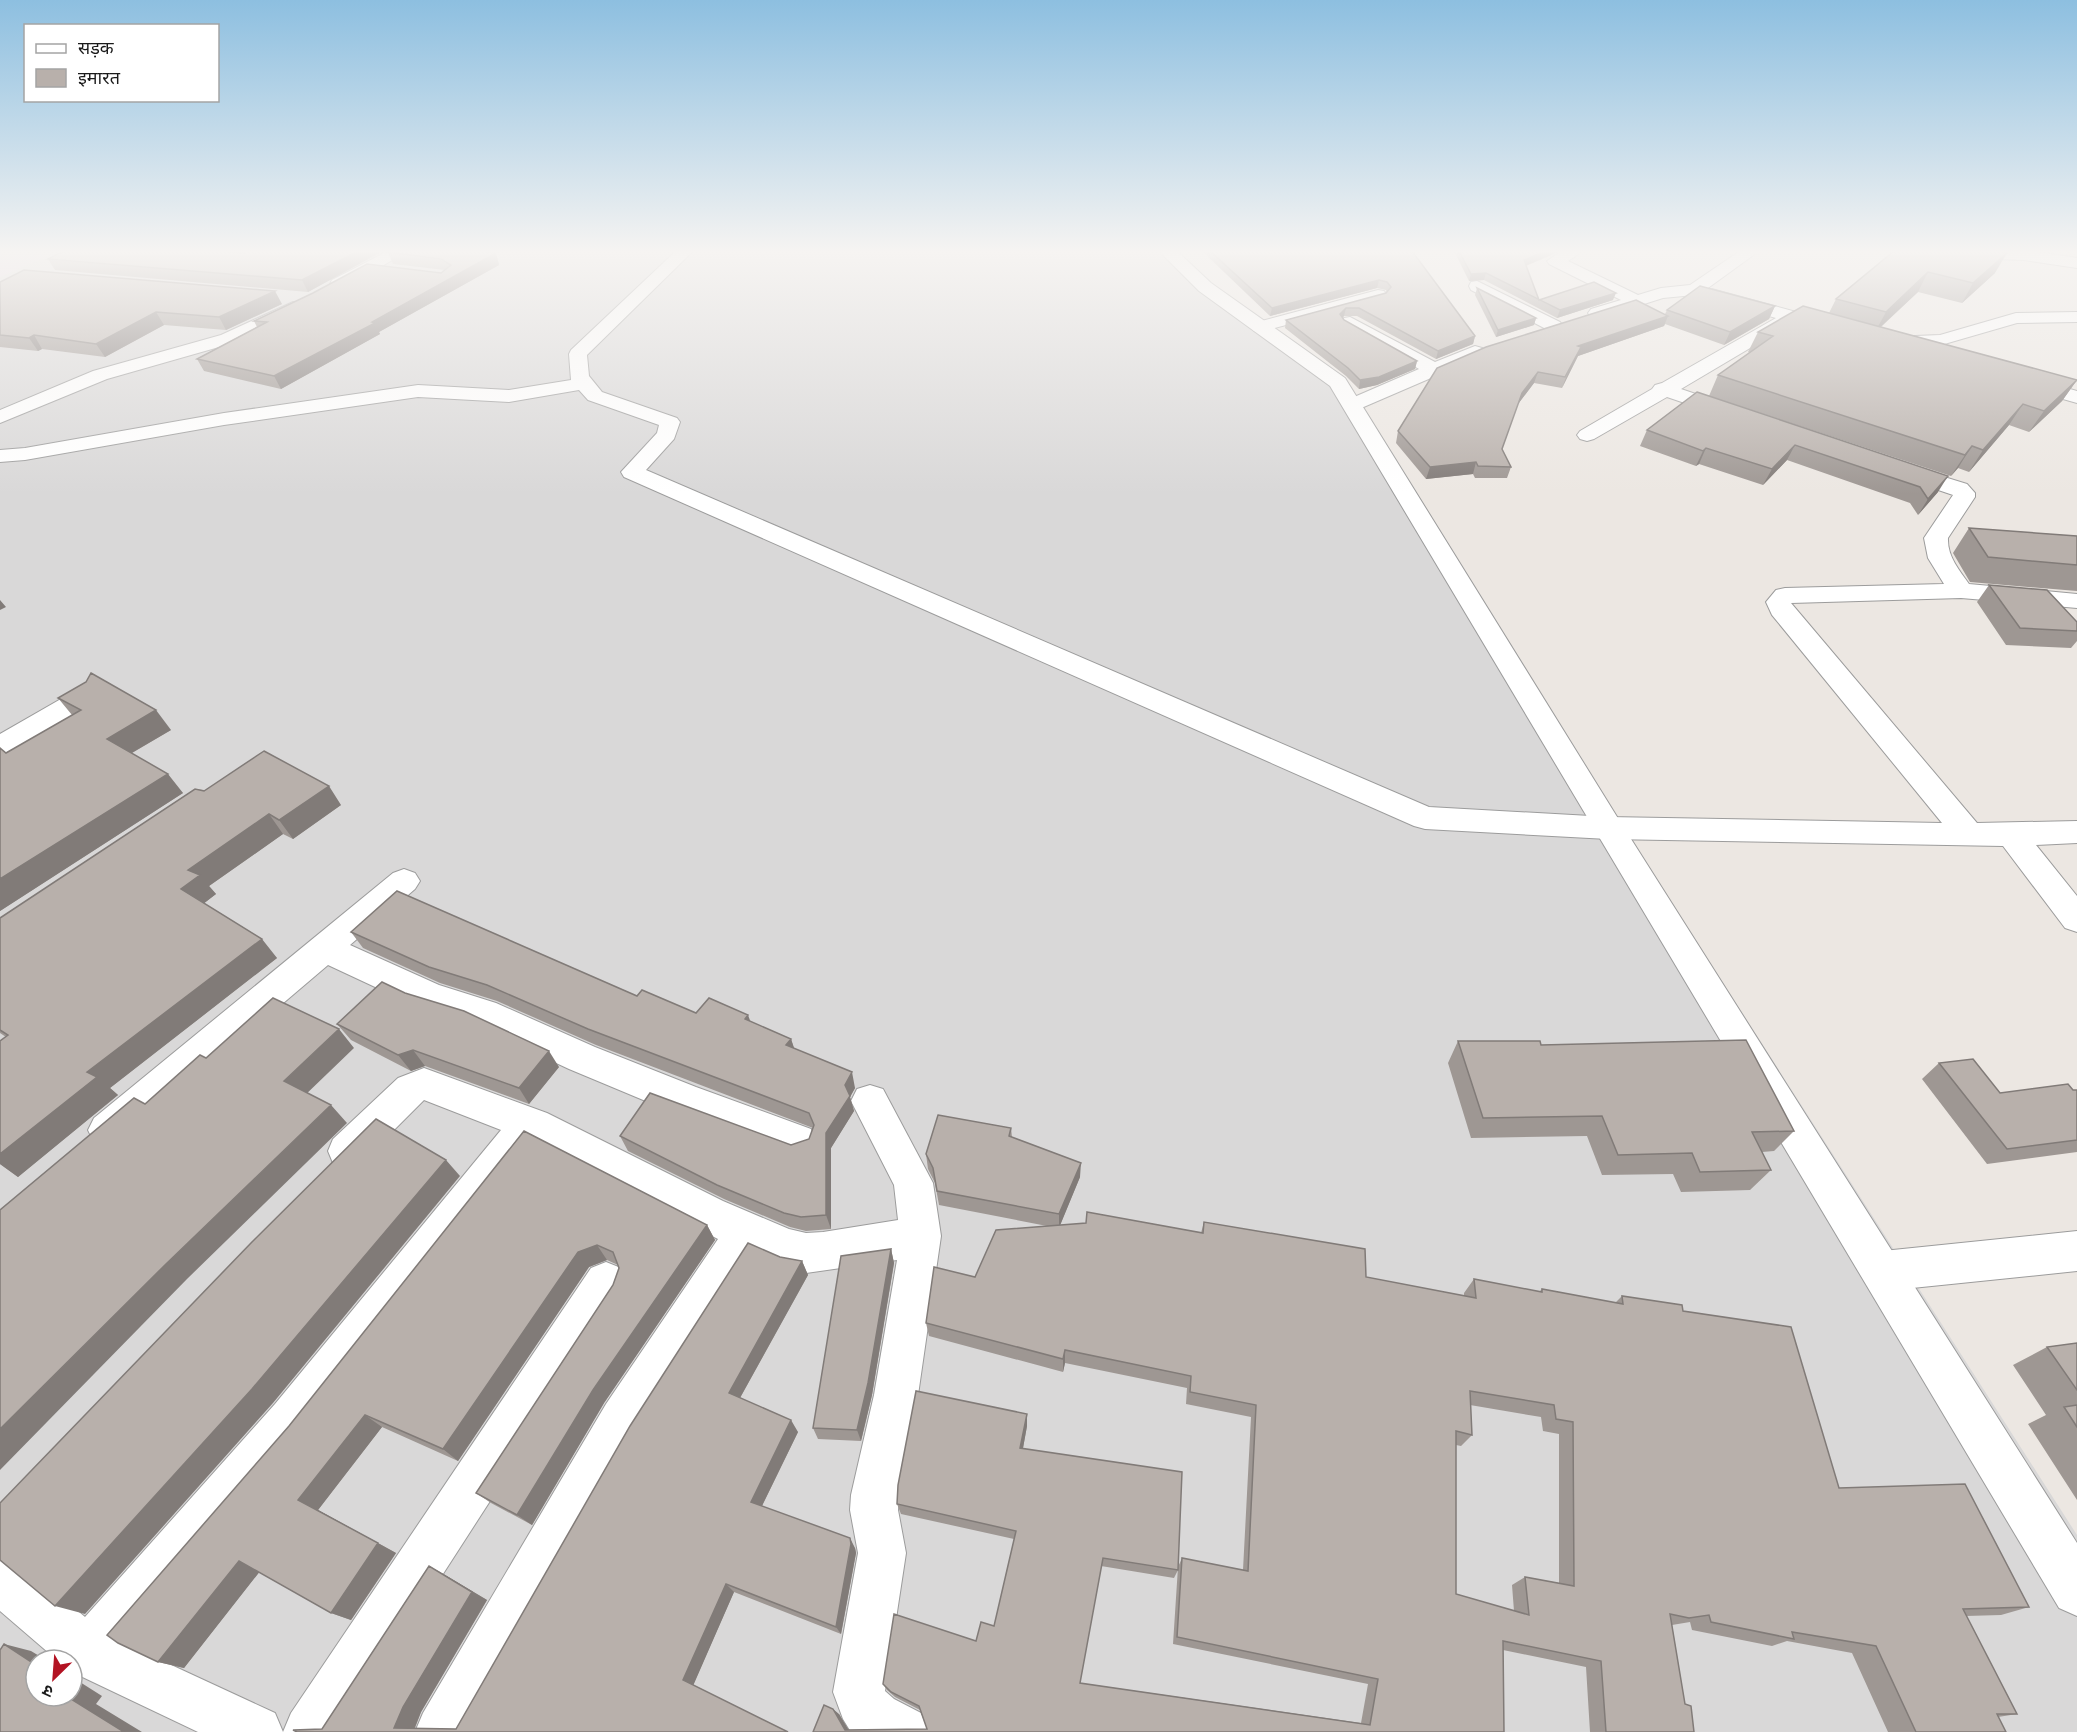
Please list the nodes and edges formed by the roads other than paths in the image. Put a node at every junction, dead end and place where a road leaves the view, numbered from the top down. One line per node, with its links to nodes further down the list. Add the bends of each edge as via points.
1 (242, 332): 17 (street, via 100,375)
2 (601, 332): 13 (street, via 578,354 579,377)
3 (1267, 332): 16 (street, via 1338,382)
4 (1368, 332): 11 (street)
5 (1538, 332): 8 (street)
6 (1764, 332): 14 (street)
7 (1969, 332): 10 (street, via 1941,340 1882,341)
8 (1532, 334)
9 (1498, 345): 11 (street)
10 (1945, 359)
11 (1434, 369): 16 (street)
12 (2011, 378): 15 (street)
13 (584, 383): 20 (street, via 509,396 418,391); 26 (street, via 595,396 670,422 663,438 632,472 1425,818)
14 (1662, 389): 18 (street); 19 (street)
15 (2077, 397)
16 (1352, 405): 26 (street)
17 (0, 417)
18 (1750, 419)
19 (1587, 435)
20 (0, 456)
21 (1882, 463): 22 (street, via 1964,493 1935,543)
22 (1961, 591): 23 (street); 28 (street, via 1785,595 1778,602)
23 (2077, 601)
24 (90, 694): 25 (street)
25 (0, 746)
26 (1608, 828): 28 (street); 41 (street)
27 (2077, 832): 29 (street)
28 (1969, 834): 29 (street)
29 (2011, 835): 31 (street)
30 (404, 881): 32 (street)
31 (2077, 919)
32 (324, 948): 35 (street, via 430,997 484,1013 582,1058); 36 (street)
33 (870, 1101): 39 (street, via 913,1184)
34 (529, 1124): 37 (street, via 420,1084); 38 (street); 45 (street, via 291,1420)
35 (797, 1141)
36 (81, 1151)
37 (318, 1178)
38 (746, 1232): 39 (street, via 806,1253); 48 (street, via 622,1420)
39 (921, 1236): 49 (street, via 896,1395 875,1495 882,1553 859,1692 862,1706 874,1718)
40 (2077, 1251): 41 (street)
41 (1883, 1271): 44 (street)
42 (606, 1283): 47 (street)
43 (0, 1578): 45 (street)
44 (2077, 1590)
45 (88, 1653): 46 (street)
46 (256, 1732)
47 (310, 1732)
48 (442, 1732)
49 (902, 1732)

